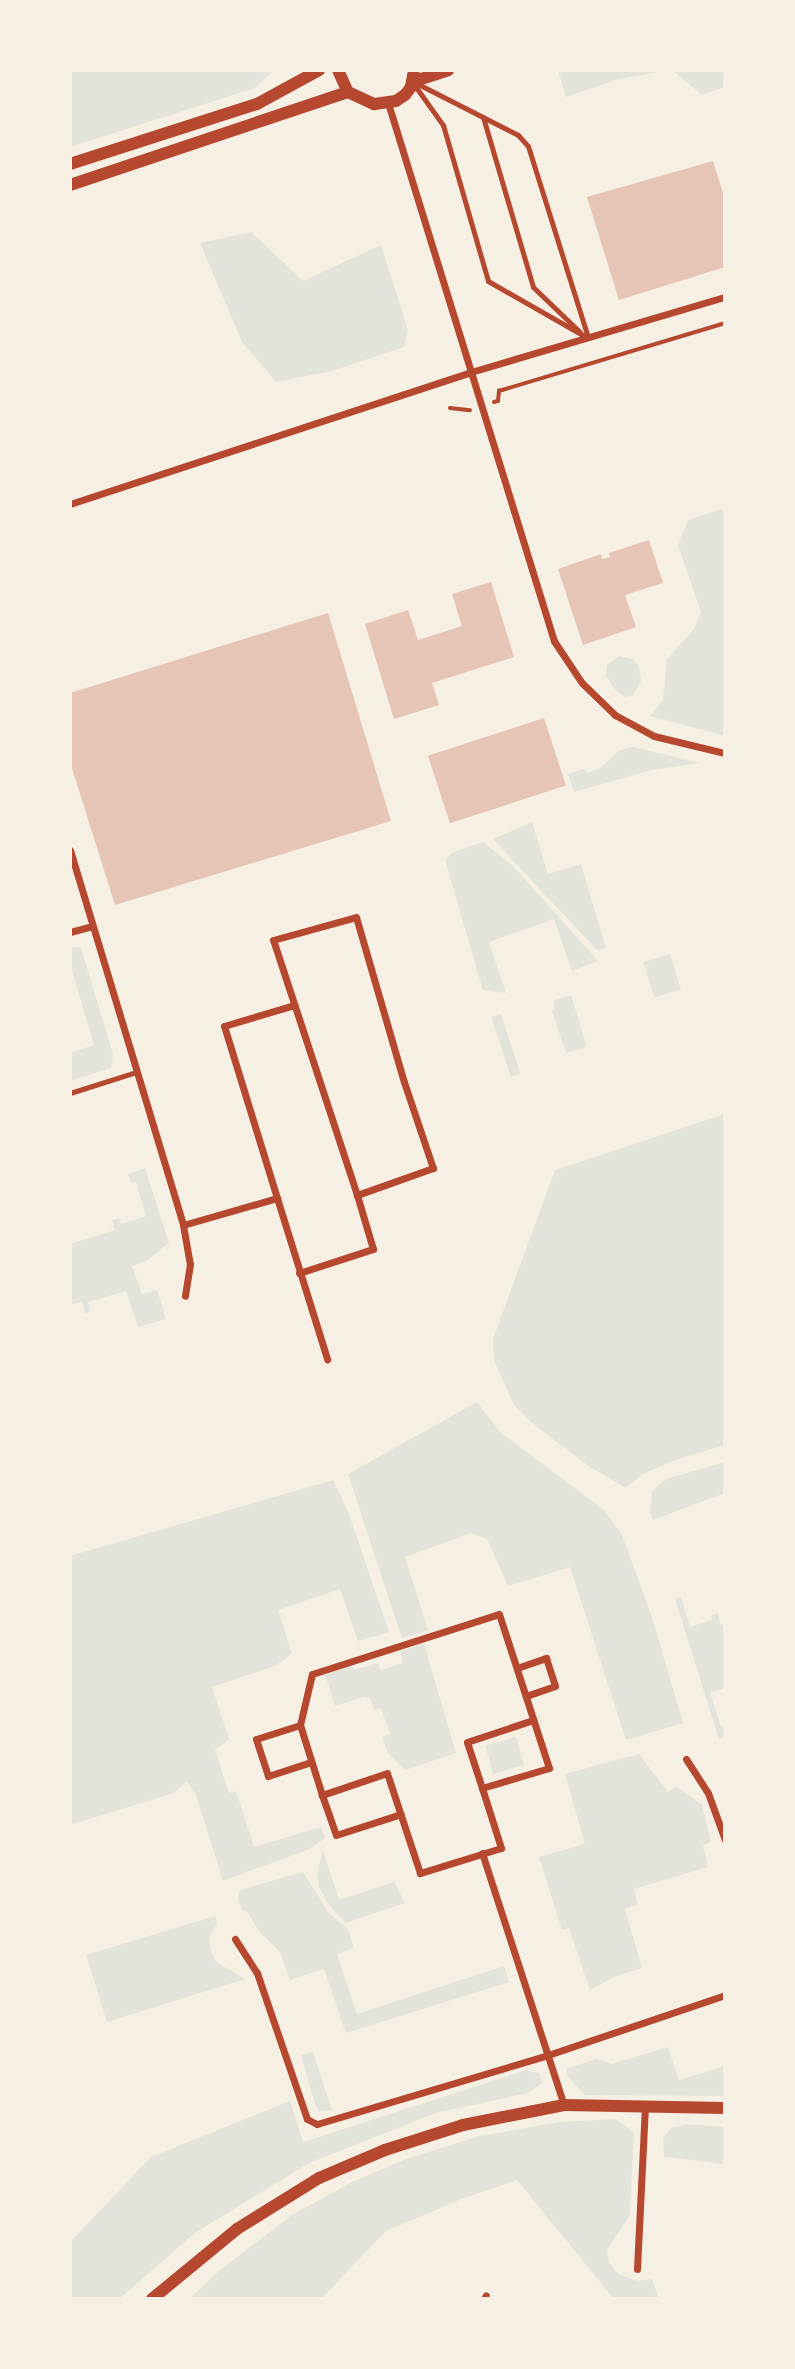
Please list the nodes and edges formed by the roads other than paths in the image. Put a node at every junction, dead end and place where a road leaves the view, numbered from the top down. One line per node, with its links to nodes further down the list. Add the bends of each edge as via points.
1 (319, 70): 8 (street, via 257,104)
2 (338, 70): 5 (street)
3 (448, 70): 4 (street)
4 (413, 76): 6 (street, via 405,95); 7 (lane); 11 (lane, via 443,125 488,281)
5 (348, 92): 6 (street, via 368,103); 9 (street)
6 (388, 103): 12 (street)
7 (482, 116): 11 (lane, via 533,287); 11 (lane, via 518,135 528,146)
8 (70, 163)
9 (70, 185)
10 (725, 297): 11 (street)
11 (587, 338): 12 (street)
12 (471, 372): 13 (street); 14 (street, via 547,624 564,658 597,700 628,723 654,736)
13 (70, 504)
14 (725, 754)
15 (70, 850): 16 (street)
16 (92, 926): 17 (street); 19 (street)
17 (70, 932)
18 (294, 1005): 21 (street); 21 (street, via 273,940 356,917 433,1168); 22 (street, via 224,1026)
19 (136, 1072): 20 (lane); 23 (street)
20 (70, 1093)
21 (357, 1195): 24 (street, via 373,1249)
22 (277, 1198): 23 (street); 24 (street)
23 (183, 1225): 25 (street, via 190,1264)
24 (299, 1273): 26 (street)
25 (186, 1296)
26 (327, 1359)
27 (517, 1668): 28 (street); 28 (street, via 546,1658 555,1686); 30 (street, via 499,1614 312,1674)
28 (526, 1696): 29 (street)
29 (534, 1720): 33 (street, via 467,1742); 33 (street, via 549,1768)
30 (300, 1725): 32 (street); 32 (street, via 256,1739 268,1776)
31 (686, 1759): 36 (street, via 708,1793)
32 (311, 1762): 34 (street)
33 (482, 1788): 37 (street, via 501,1848)
34 (322, 1795): 35 (street, via 336,1835); 35 (street, via 387,1773)
35 (401, 1814): 37 (street, via 419,1873)
36 (725, 1840)
37 (482, 1853): 40 (street)
38 (235, 1939): 40 (street, via 257,1973 311,2122 327,2123)
39 (725, 1996): 40 (street)
40 (548, 2054): 41 (street)
41 (564, 2105): 42 (street); 45 (street, via 463,2124 319,2178 237,2229)
42 (645, 2106): 43 (street); 44 (street)
43 (725, 2108)
44 (637, 2269)
45 (152, 2299)

